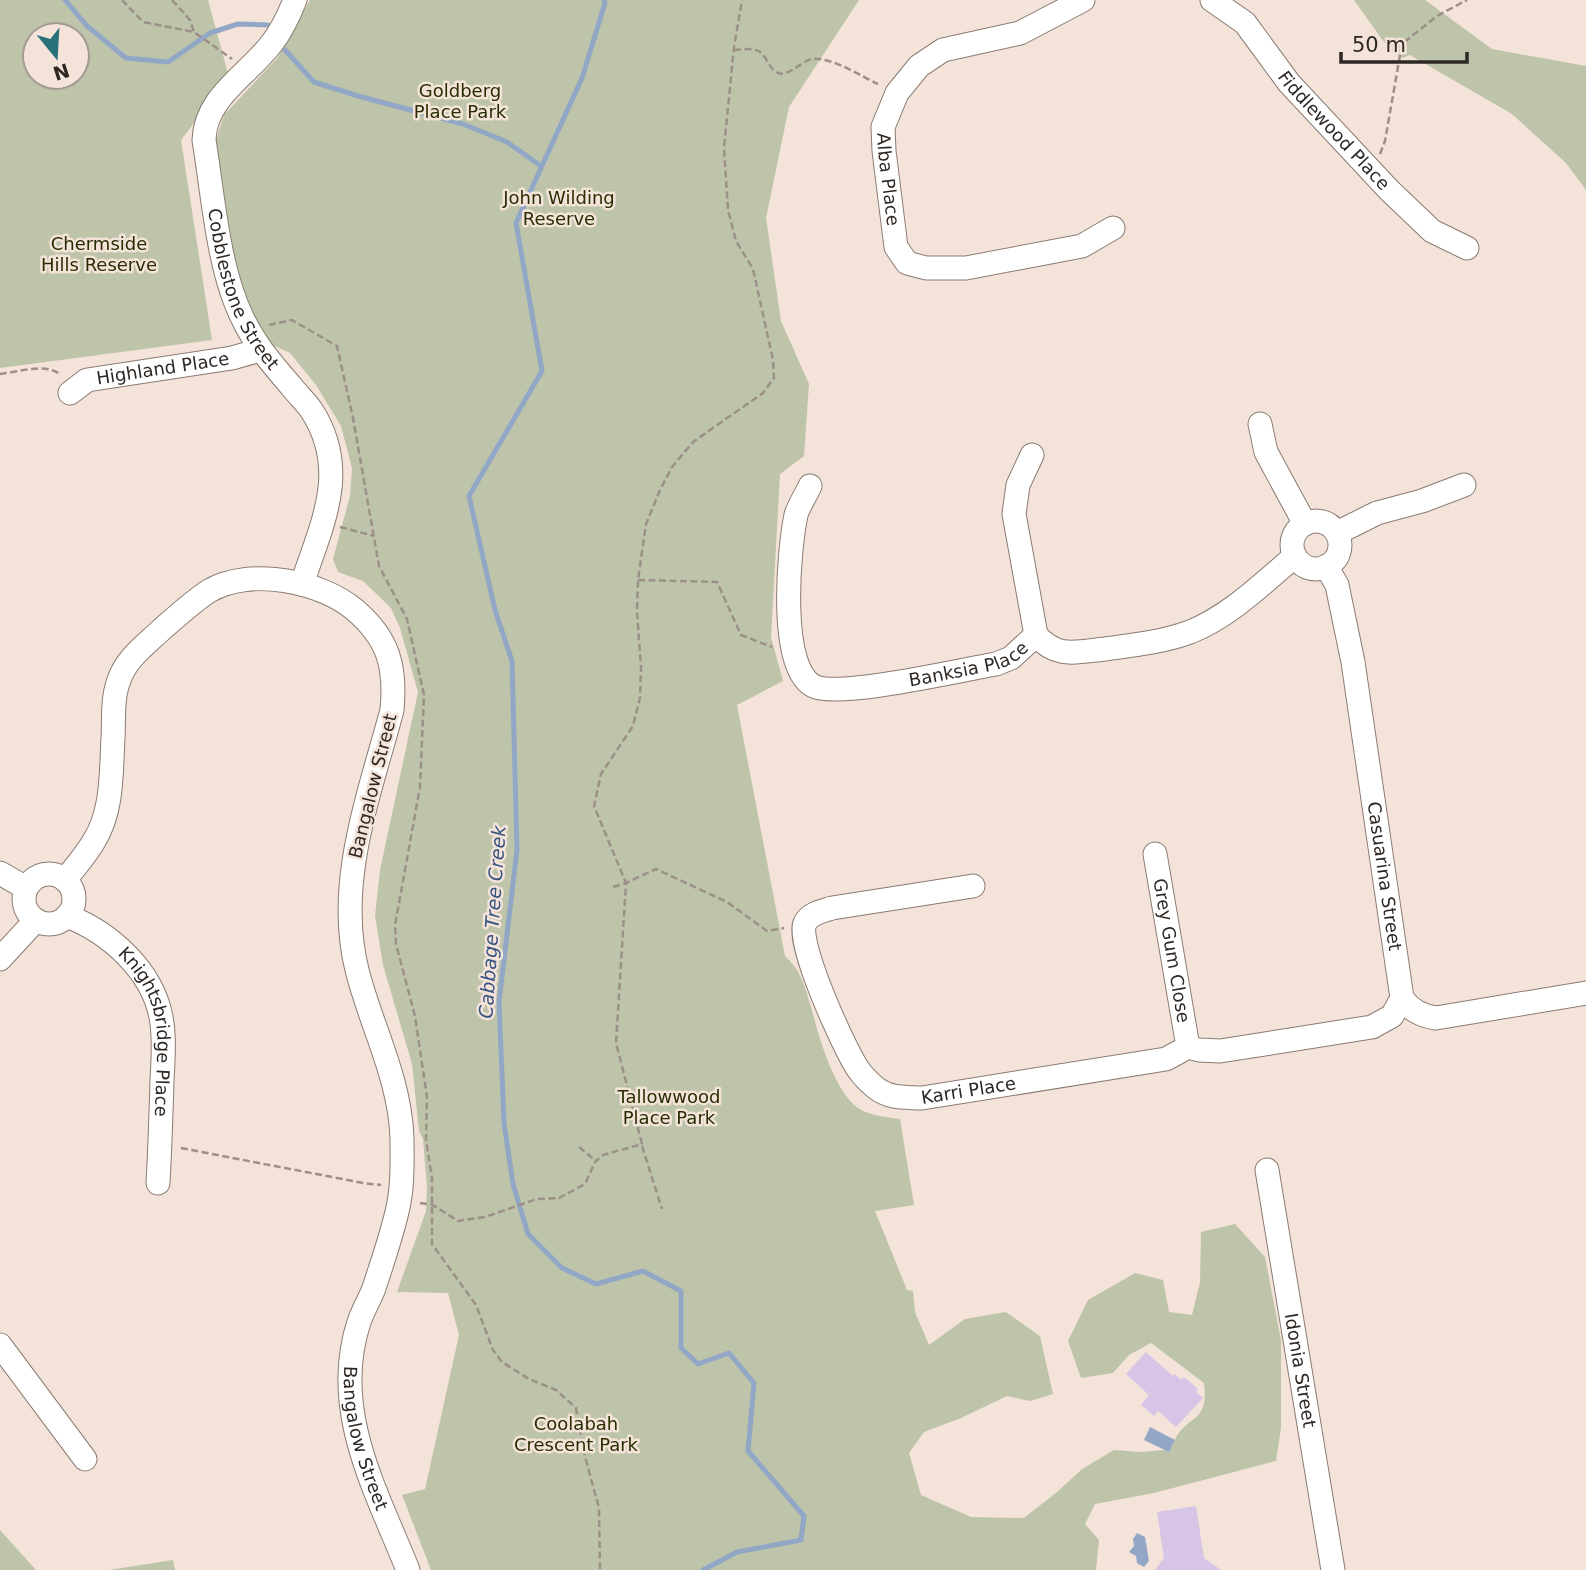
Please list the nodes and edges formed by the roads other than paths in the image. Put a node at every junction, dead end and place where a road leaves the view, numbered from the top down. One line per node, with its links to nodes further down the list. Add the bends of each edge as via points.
1 (295, 0): 6 (street, Cobblestone Street, via 271,44 216,102 204,128 228,283)
2 (1083, 0): 4 (street, Alba Place, via 1020,33 943,50 919,66 897,93 883,127 896,247 907,263 966,268 1082,246)
3 (1212, 0): 5 (street, Fiddlewood Place, via 1245,23 1289,83 1432,231)
4 (1113, 228)
5 (1467, 247)
6 (254, 340): 7 (street, Highland Place, via 232,358 87,380); 16 (street, Cobblestone Street, via 312,411 328,447 331,494)
7 (74, 391)
8 (1261, 424): 12 (street, via 1266,452)
9 (1032, 455): 17 (street, via 1018,485 1014,514)
10 (1464, 485): 13 (street, via 1377,513)
11 (810, 486): 17 (street, Banksia Place, via 797,514 789,597 796,665 803,678 816,687 859,687 996,664 1017,654)
12 (1305, 524): 13 (street, via 1323,522); 14 (street, via 1293,538)
13 (1337, 533): 15 (street, via 1340,549)
14 (1295, 556): 15 (street, via 1308,567); 17 (street, Banksia Place, via 1210,621 1170,638 1058,652)
15 (1326, 566): 27 (street, Casuarina Street, via 1337,585 1353,662)
16 (302, 584): 20 (street, Bangalow Street, via 280,579 221,586 169,623 132,657 119,678 114,700 106,815 95,840); 33 (street, Bangalow Street, via 328,594 364,618 385,645 393,673 392,710 354,855 351,930 357,969 398,1107 400,1198 359,1321 350,1394 359,1451)
17 (1036, 635)
18 (1155, 854): 28 (street, Grey Gum Close)
19 (0, 873): 22 (street)
20 (65, 880): 22 (street, via 44,874); 23 (street, via 74,894)
21 (973, 886): 28 (street, Karri Place, via 832,908 805,923 807,949 827,1007 858,1069 877,1089 894,1098 922,1098 1166,1059)
22 (26, 888): 24 (street, via 24,903)
23 (67, 916): 24 (street, via 52,923); 30 (street, Knightsbridge Place, via 94,928 136,964 161,1016)
24 (36, 920): 25 (street)
25 (0, 959)
26 (1586, 993): 27 (street, via 1436,1018 1408,1007)
27 (1402, 998): 28 (street, Karri Place, via 1392,1016 1372,1027 1220,1051)
28 (1188, 1047)
29 (1267, 1170): 34 (street, Idonia Street)
30 (158, 1183)
31 (0, 1345): 32 (street)
32 (85, 1459)
33 (408, 1570)
34 (1333, 1570)

